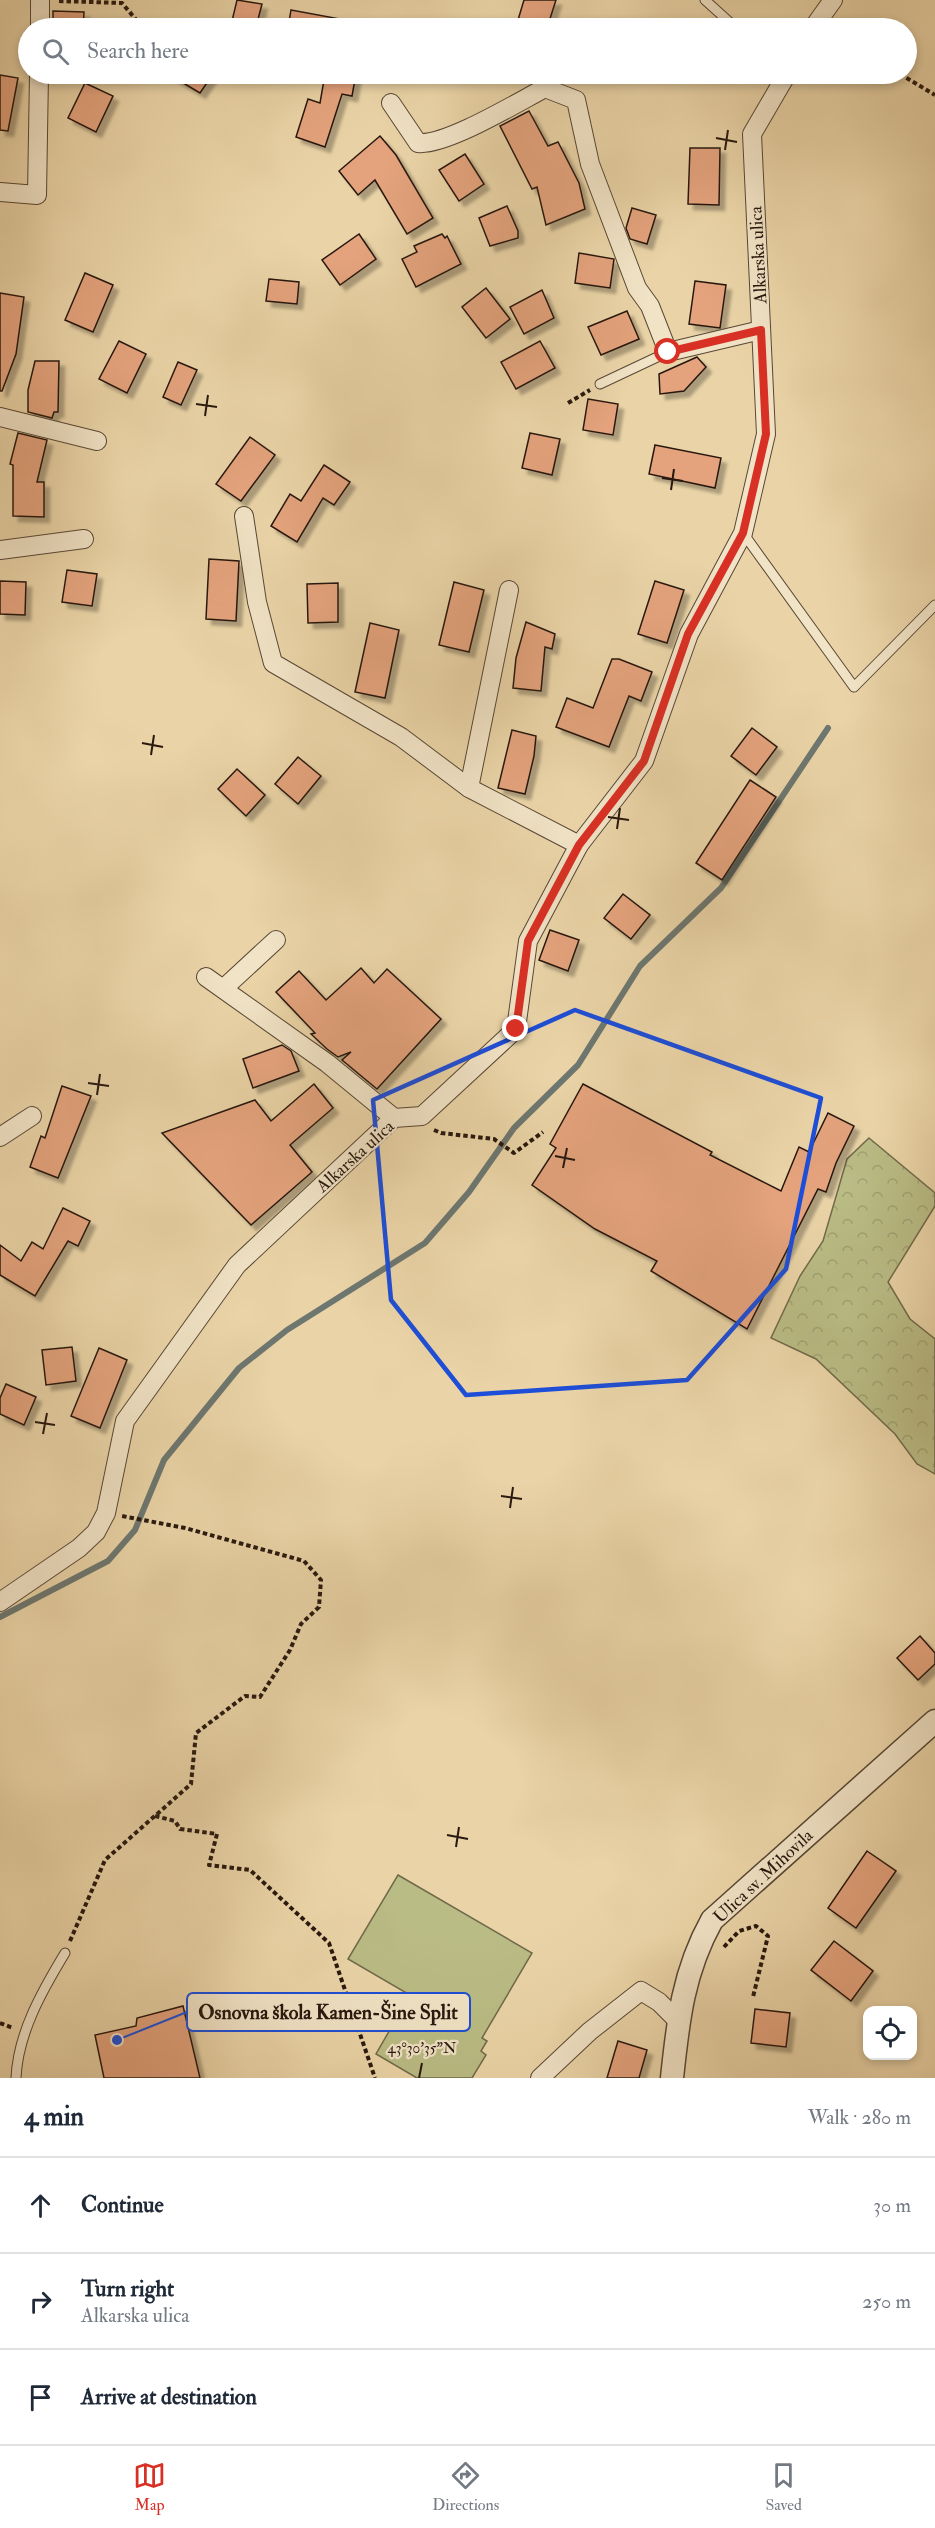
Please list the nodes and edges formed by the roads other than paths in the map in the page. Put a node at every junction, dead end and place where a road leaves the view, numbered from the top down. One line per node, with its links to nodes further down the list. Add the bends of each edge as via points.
1 (705, 0): 5 (lane)
2 (833, 0): 6 (street)
3 (40, 1): 4 (street)
4 (40, 18)
5 (725, 18)
6 (820, 18)
7 (39, 84): 10 (street, via 37,195)
8 (780, 84): 11 (street, Alkarska ulica, via 752,134)
9 (391, 103): 12 (street, via 418,142 429,144 545,87 576,100 590,164 637,288 650,306)
10 (0, 192)
11 (761, 330): 12 (street); 17 (street, Alkarska ulica, via 766,434)
12 (668, 352): 13 (lane)
13 (600, 384)
14 (0, 417): 15 (street)
15 (97, 441)
16 (244, 516): 22 (street, via 257,602 273,663 401,737)
17 (743, 533): 21 (lane, via 854,687); 23 (street, Alkarska ulica, via 688,634 644,761)
18 (84, 538): 19 (street)
19 (0, 550)
20 (509, 590): 22 (street)
21 (935, 604)
22 (469, 788): 23 (street)
23 (579, 845): 28 (street, Alkarska ulica, via 528,941 516,1029 422,1116)
24 (276, 940): 26 (street)
25 (206, 977): 26 (street)
26 (224, 988): 28 (street)
27 (32, 1116): 29 (street)
28 (402, 1118): 30 (street, Alkarska ulica, via 237,1265 125,1421 106,1513 96,1532)
29 (0, 1137)
30 (0, 1602)
31 (935, 1721): 33 (street, Ulica sv. Mihovila, via 712,1920 684,1986)
32 (65, 1953): 34 (lane, via 39,1995)
33 (678, 2021): 35 (street, via 641,1991); 36 (street, Ulica sv. Mihovila)
34 (16, 2078)
35 (540, 2078)
36 (672, 2078)

